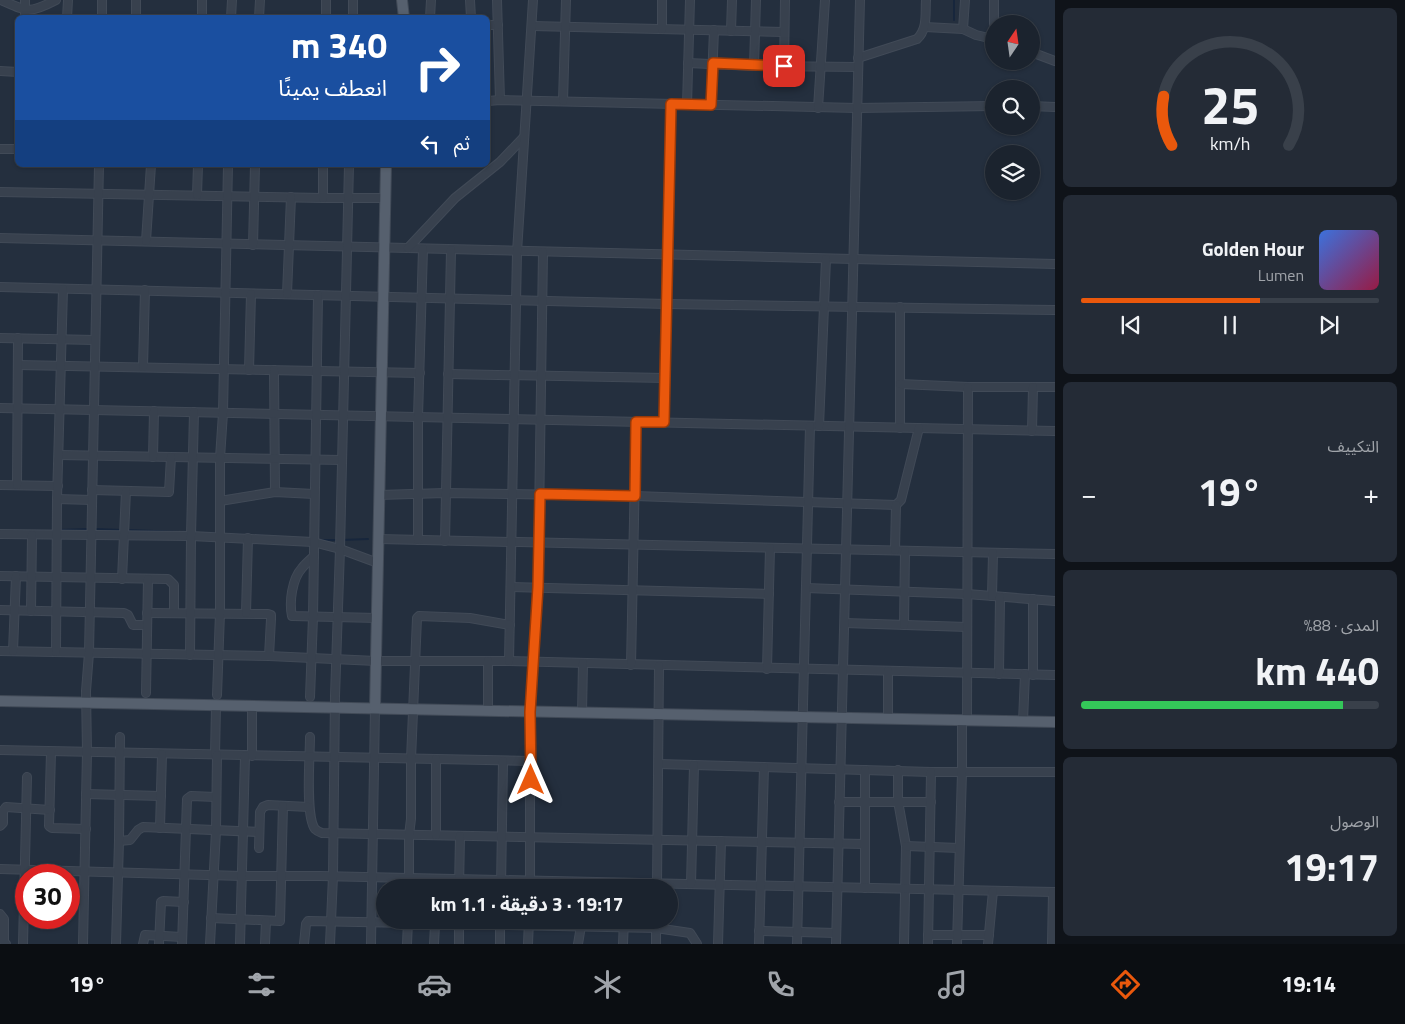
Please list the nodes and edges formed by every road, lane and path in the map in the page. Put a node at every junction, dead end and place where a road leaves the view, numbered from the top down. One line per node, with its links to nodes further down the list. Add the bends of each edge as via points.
1 (1, 0): 28 (street)
2 (25, 0): 28 (street)
3 (56, 0): 28 (street)
4 (68, 0): 29 (street)
5 (102, 0): 30 (street)
6 (136, 0): 31 (street)
7 (202, 0): 32 (street)
8 (232, 0): 33 (street)
9 (260, 0): 34 (street)
10 (326, 0): 35 (street)
11 (353, 0): 36 (street)
12 (402, 0): 37 (main road)
13 (431, 0): 38 (street)
14 (470, 0): 39 (street)
15 (497, 0): 42 (street)
16 (533, 0): 43 (street)
17 (566, 0): 44 (street)
18 (662, 0): 46 (street)
19 (690, 0): 48 (street)
20 (732, 0): 50 (street)
21 (756, 0): 51 (street)
22 (785, 0): 52 (street)
23 (825, 0): 59 (street)
24 (860, 0): 56 (street)
25 (926, 0): 45 (street)
26 (965, 0): 47 (street)
27 (994, 0): 40 (street)
28 (25, 14)
29 (67, 15)
30 (102, 15)
31 (136, 15)
32 (202, 15)
33 (231, 15)
34 (259, 15)
35 (326, 15)
36 (353, 15)
37 (404, 15)
38 (430, 15)
39 (471, 15)
40 (994, 15)
41 (490, 24): 42 (street)
42 (498, 25): 64 (street)
43 (532, 26): 44 (street); 65 (street)
44 (565, 27): 46 (street); 67 (street)
45 (925, 27): 47 (street); 56 (street, via 917,38)
46 (662, 29): 48 (street)
47 (964, 29): 53 (street)
48 (689, 30): 49 (street); 57 (street)
49 (714, 30): 50 (street); 58 (street)
50 (731, 31): 51 (street)
51 (755, 32): 52 (street); 60 (street)
52 (784, 32): 61 (street)
53 (985, 37)
54 (1040, 55): 55 (street)
55 (1055, 61)
56 (858, 62): 59 (street); 75 (street)
57 (688, 63): 58 (street); 69 (street)
58 (713, 63): 60 (street); 70 (street)
59 (820, 65): 61 (street); 74 (street)
60 (754, 66): 61 (street)
61 (784, 66)
62 (0, 71): 63 (street)
63 (15, 72)
64 (500, 100): 65 (street); 66 (street)
65 (527, 100): 67 (street); 76 (street)
66 (490, 101)
67 (563, 102): 68 (street)
68 (671, 104): 69 (street); 110 (street)
69 (688, 105): 70 (street)
70 (711, 105): 74 (street)
71 (985, 106): 75 (street)
72 (1040, 106): 73 (street)
73 (1055, 107)
74 (818, 108): 75 (street)
75 (857, 108): 112 (street)
76 (524, 138): 105 (street, via 455,198); 108 (street)
77 (0, 148): 78 (street)
78 (15, 149)
79 (99, 167): 88 (street)
80 (151, 167): 89 (street)
81 (198, 167): 90 (street)
82 (228, 167): 91 (street)
83 (255, 167): 92 (street)
84 (323, 167): 94 (street)
85 (349, 167): 95 (street)
86 (386, 167): 96 (main road)
87 (0, 192): 88 (street)
88 (98, 194): 89 (street); 98 (street)
89 (149, 194): 90 (street); 99 (street)
90 (197, 195): 91 (street)
91 (228, 196): 92 (street); 100 (street)
92 (254, 196): 93 (street); 101 (street)
93 (291, 197): 94 (street); 102 (street)
94 (323, 198): 95 (street)
95 (348, 198): 96 (street); 103 (street)
96 (386, 198): 104 (main road)
97 (0, 238): 98 (street)
98 (97, 241): 99 (street); 116 (street)
99 (146, 241): 100 (street)
100 (227, 244): 101 (street); 118 (street)
101 (253, 245): 102 (street)
102 (289, 246): 103 (street); 120 (street)
103 (347, 247): 104 (street); 122 (street)
104 (385, 248): 105 (street); 123 (main road)
105 (408, 248): 106 (street)
106 (423, 249): 107 (street); 124 (street)
107 (451, 250): 108 (street); 125 (street)
108 (517, 252): 109 (street); 126 (street)
109 (543, 252): 110 (street); 127 (street)
110 (668, 254): 111 (street); 128 (street)
111 (826, 259): 112 (street); 129 (street)
112 (854, 260): 113 (street); 130 (street)
113 (1055, 264)
114 (0, 287): 115 (street)
115 (63, 289): 116 (street); 135 (street)
116 (96, 290): 117 (street); 136 (street)
117 (145, 290): 118 (street); 140 (street)
118 (226, 292): 119 (street); 141 (street)
119 (251, 294): 120 (street); 142 (street)
120 (287, 294): 121 (street)
121 (318, 294): 122 (street); 144 (street)
122 (346, 295): 123 (street); 145 (street)
123 (384, 296): 124 (street); 146 (main road)
124 (422, 297): 125 (street); 147 (street)
125 (450, 298): 126 (street); 148 (street)
126 (516, 299): 127 (street); 149 (street)
127 (542, 300): 128 (street); 150 (street)
128 (667, 304): 129 (street); 151 (street)
129 (824, 306): 130 (street); 174 (street)
130 (852, 306): 131 (street); 175 (street)
131 (900, 307): 132 (street); 152 (street)
132 (1055, 310)
133 (0, 338): 134 (street)
134 (18, 338): 135 (street); 137 (street)
135 (62, 339): 136 (street); 138 (street)
136 (95, 340): 139 (street)
137 (18, 365): 138 (street); 157 (street)
138 (60, 365): 139 (street); 158 (street)
139 (95, 366): 140 (street); 159 (street)
140 (143, 367): 141 (street)
141 (224, 369): 142 (street); 162 (street)
142 (249, 370): 143 (street)
143 (274, 370): 144 (street); 163 (street)
144 (317, 371): 145 (street); 164 (street)
145 (344, 371): 146 (street); 165 (street)
146 (382, 372): 147 (street); 166 (main road)
147 (420, 373): 167 (street)
148 (448, 374): 149 (street); 168 (street)
149 (515, 375): 150 (street); 169 (street)
150 (541, 376): 151 (street); 170 (street)
151 (665, 378): 172 (street)
152 (900, 384): 153 (street); 176 (street)
153 (968, 387): 154 (street); 178 (street)
154 (1033, 387): 155 (street); 179 (street)
155 (1055, 387)
156 (0, 408): 157 (street)
157 (18, 408): 158 (street); 191 (street)
158 (60, 409): 159 (street); 181 (street)
159 (94, 410): 160 (street); 182 (street)
160 (154, 411): 161 (street); 183 (street)
161 (194, 412): 162 (street); 185 (street)
162 (223, 413): 163 (street); 186 (street)
163 (274, 414): 164 (street); 187 (street)
164 (316, 415): 165 (street); 188 (street)
165 (343, 415): 166 (street); 189 (street)
166 (381, 416): 167 (street); 201 (main road)
167 (418, 417): 168 (street); 198 (street)
168 (447, 418): 169 (street); 196 (street)
169 (514, 419): 170 (street); 199 (street)
170 (540, 420): 171 (street); 200 (street)
171 (636, 422): 172 (street); 202 (street)
172 (664, 422): 173 (street)
173 (810, 426): 174 (street); 206 (street)
174 (819, 426): 175 (street)
175 (849, 427): 176 (street); 207 (street)
176 (900, 428): 177 (street)
177 (919, 428): 178 (street); 208 (street, via 902,500)
178 (968, 429): 179 (street); 230 (street)
179 (1032, 431): 180 (street)
180 (1055, 431)
181 (58, 455): 182 (street); 192 (street)
182 (93, 457): 183 (street); 193 (street)
183 (153, 457): 184 (street)
184 (171, 457): 185 (street); 194 (street, via 170,492)
185 (194, 457): 186 (street); 214 (street)
186 (220, 458): 187 (street); 205 (street)
187 (274, 459): 188 (street); 195 (street)
188 (315, 460): 189 (street); 197 (street)
189 (342, 460): 226 (street)
190 (0, 485): 191 (street)
191 (17, 486): 192 (street)
192 (58, 486): 203 (street)
193 (92, 490): 194 (street); 204 (street)
194 (126, 491): 213 (street)
195 (275, 492): 197 (street); 205 (street)
196 (445, 493): 198 (street); 199 (street); 219 (street)
197 (314, 494): 220 (street)
198 (418, 494): 201 (street); 218 (street)
199 (512, 494): 200 (street); 221 (street)
200 (540, 494): 202 (street); 222 (street)
201 (379, 496): 217 (main road)
202 (635, 496): 206 (street); 223 (street)
203 (57, 499): 204 (street); 211 (street)
204 (92, 500): 212 (street)
205 (220, 501): 215 (street)
206 (808, 502): 207 (street); 225 (street)
207 (847, 503): 208 (street); 227 (street)
208 (896, 505): 228 (street)
209 (0, 534): 210 (street)
210 (32, 534): 211 (street); 237 (street)
211 (57, 535): 212 (street); 238 (street)
212 (92, 535): 213 (street); 239 (street)
213 (124, 535): 214 (street); 240 (street)
214 (191, 536): 215 (street); 260 (street)
215 (219, 537): 216 (street); 261 (street)
216 (248, 538): 220 (street); 262 (street)
217 (378, 539): 218 (street); 234 (main road)
218 (418, 540): 219 (street)
219 (445, 541): 221 (street)
220 (314, 542): 226 (street); 233 (street)
221 (511, 542): 222 (street); 242 (street)
222 (539, 543): 223 (street); 243 (street)
223 (634, 545): 224 (street); 245 (street)
224 (770, 548): 225 (street); 248 (street)
225 (807, 548): 227 (street); 244 (street)
226 (340, 549): 234 (street); 264 (street)
227 (846, 549): 228 (street); 246 (street)
228 (895, 550): 229 (street)
229 (905, 551): 230 (street); 247 (street)
230 (967, 552): 231 (street); 249 (street)
231 (993, 553): 232 (street); 250 (street)
232 (1055, 554)
233 (314, 556): 263 (street); 263 (street, via 296,578 291,614)
234 (378, 563): 265 (main road)
235 (0, 576): 236 (street)
236 (16, 576): 237 (street); 254 (street)
237 (32, 576): 238 (street); 255 (street)
238 (57, 577): 239 (street); 256 (street)
239 (91, 578): 240 (street); 257 (street)
240 (122, 579): 241 (street)
241 (148, 579): 258 (street); 259 (street, via 172,582)
242 (510, 586): 243 (street); 267 (street)
243 (538, 587): 245 (street); 285 (street)
244 (806, 588): 246 (street); 290 (street)
245 (633, 590): 248 (street); 287 (street)
246 (845, 590): 247 (street); 266 (street)
247 (905, 592): 249 (street); 268 (street)
248 (769, 594): 289 (street)
249 (967, 594): 250 (street); 270 (street)
250 (996, 597): 251 (street); 294 (street)
251 (1033, 599): 252 (street); 295 (street)
252 (1055, 601)
253 (0, 610): 254 (street)
254 (14, 610): 255 (street); 272 (street)
255 (31, 611): 256 (street)
256 (57, 611): 257 (street); 273 (street)
257 (90, 612): 269 (street, via 124,613 133,625); 274 (street)
258 (147, 613): 259 (street); 269 (street)
259 (174, 613): 260 (street)
260 (190, 613): 261 (street); 276 (street)
261 (220, 613): 262 (street); 277 (street)
262 (246, 613): 278 (street, via 271,615)
263 (313, 617): 264 (street); 279 (street)
264 (338, 618): 265 (street); 280 (street)
265 (377, 618): 281 (main road)
266 (845, 623): 268 (street); 291 (street)
267 (510, 625): 282 (street, via 470,618 419,616 416,621); 283 (street)
268 (904, 625): 270 (street)
269 (147, 626): 275 (street)
270 (967, 627): 293 (street)
271 (0, 651): 272 (street)
272 (13, 651): 273 (street)
273 (56, 652): 274 (street)
274 (89, 653): 275 (street); 301 (street)
275 (147, 654): 276 (street); 297 (street)
276 (190, 655): 277 (street)
277 (219, 656): 278 (street); 298 (street)
278 (269, 656): 279 (street)
279 (311, 659): 280 (street); 299 (street)
280 (336, 660): 281 (street); 304 (street)
281 (376, 661): 282 (street); 305 (main road)
282 (415, 661): 284 (street); 306 (street)
283 (509, 661): 284 (street); 285 (street)
284 (488, 662): 307 (street)
285 (532, 662): 286 (street); 308 (street)
286 (583, 663): 287 (street); 309 (street)
287 (631, 665): 288 (street)
288 (659, 666): 289 (street); 310 (street)
289 (767, 669): 290 (street)
290 (804, 669): 291 (street); 311 (street)
291 (844, 670): 292 (street); 312 (street)
292 (888, 671): 293 (street); 313 (street)
293 (967, 673): 294 (street); 314 (street)
294 (999, 674): 295 (street)
295 (1029, 675): 296 (street); 315 (street)
296 (1055, 675)
297 (146, 693)
298 (217, 695)
299 (310, 697)
300 (0, 701): 301 (main road)
301 (85, 704): 302 (main road); 321 (street)
302 (216, 706): 303 (main road); 324 (street)
303 (252, 706): 304 (main road); 325 (street)
304 (334, 708): 305 (main road); 327 (street)
305 (375, 708): 306 (main road); 328 (street)
306 (413, 710): 307 (main road); 329 (street)
307 (488, 711): 308 (main road)
308 (530, 712): 309 (main road); 332 (street)
309 (582, 713): 310 (main road)
310 (659, 714): 311 (main road); 333 (street)
311 (803, 717): 312 (main road); 336 (street)
312 (841, 718): 313 (main road); 337 (street)
313 (888, 719): 314 (main road)
314 (964, 720): 315 (main road); 341 (street)
315 (1023, 721): 316 (main road)
316 (1055, 722)
317 (120, 737): 322 (street)
318 (310, 737): 326 (street)
319 (0, 750): 320 (street)
320 (51, 752): 321 (street); 355 (street)
321 (87, 752): 322 (street); 344 (street)
322 (120, 753): 323 (street); 345 (street)
323 (162, 754): 324 (street); 346 (street)
324 (216, 755): 325 (street); 347 (street)
325 (248, 756): 326 (street); 361 (street)
326 (310, 757): 327 (street); 353 (street)
327 (334, 758): 328 (street); 363 (street)
328 (374, 758): 329 (street); 364 (street)
329 (412, 759): 330 (street); 365 (street)
330 (436, 759): 331 (street); 366 (street)
331 (503, 761): 332 (street); 368 (street)
332 (531, 761): 369 (street)
333 (659, 764): 334 (street); 370 (street)
334 (694, 765): 335 (street); 372 (street)
335 (764, 767): 336 (street); 374 (street)
336 (803, 768): 337 (street); 375 (street)
337 (840, 769): 338 (street); 349 (street)
338 (865, 770): 339 (street); 348 (street)
339 (898, 770): 340 (street); 350 (street)
340 (931, 772): 341 (street); 351 (street)
341 (962, 772): 342 (street); 381 (street)
342 (1055, 772)
343 (27, 777): 354 (street)
344 (86, 794): 345 (street); 358 (street)
345 (120, 794): 346 (street); 371 (street)
346 (161, 796): 357 (street)
347 (216, 797): 359 (street, via 191,796 187,799); 360 (street)
348 (864, 801): 349 (street); 350 (street); 377 (street)
349 (838, 802): 376 (street)
350 (898, 802): 351 (street); 378 (street)
351 (931, 802): 379 (street)
352 (283, 806): 353 (street); 362 (street, via 261,809); 391 (street)
353 (309, 807): 363 (street, via 316,830)
354 (26, 808): 355 (street); 356 (street, via 4,808); 382 (street)
355 (50, 810): 358 (street, via 51,828)
356 (0, 826)
357 (160, 828): 359 (street); 371 (street, via 140,828 130,840)
358 (86, 829): 386 (street)
359 (187, 829): 360 (street); 388 (street)
360 (216, 831): 361 (street); 389 (street)
361 (243, 832): 362 (street); 390 (street)
362 (259, 832): 380 (street)
363 (333, 833): 364 (street); 392 (street)
364 (373, 834): 365 (street); 393 (street)
365 (409, 835): 366 (street); 394 (street)
366 (436, 835): 367 (street)
367 (460, 836): 368 (street); 396 (street)
368 (502, 836): 369 (street); 397 (street)
369 (530, 837): 370 (street); 398 (street)
370 (658, 839): 372 (street); 399 (street)
371 (120, 840): 387 (street)
372 (692, 840): 373 (street); 401 (street)
373 (722, 841): 374 (street); 402 (street)
374 (763, 842): 375 (street); 403 (street)
375 (800, 844): 376 (street); 404 (street)
376 (838, 844): 377 (street); 405 (street)
377 (865, 844): 406 (street)
378 (906, 846): 379 (street); 407 (street)
379 (930, 846): 381 (street); 408 (street)
380 (259, 848)
381 (959, 848): 409 (street)
382 (24, 864)
383 (0, 869): 384 (street)
384 (15, 869)
385 (80, 870): 386 (street)
386 (85, 870): 387 (street); 442 (street)
387 (118, 872): 388 (street); 443 (street)
388 (185, 873): 389 (street); 412 (street)
389 (213, 875): 390 (street); 414 (street)
390 (242, 876): 391 (street); 415 (street)
391 (281, 876): 392 (street); 416 (street, via 281,919 278,922)
392 (333, 876): 393 (street); 417 (street)
393 (372, 877): 394 (street); 418 (street)
394 (409, 878): 395 (street)
395 (419, 879)
396 (460, 879)
397 (502, 879)
398 (530, 879)
399 (657, 879)
400 (678, 884): 401 (street)
401 (691, 884): 402 (street)
402 (719, 885): 403 (street); 462 (street)
403 (760, 886): 404 (street); 430 (street)
404 (799, 886): 405 (street); 431 (street)
405 (837, 887): 406 (street); 433 (street)
406 (865, 888): 407 (street)
407 (905, 888): 408 (street); 466 (street)
408 (930, 889): 409 (street); 434 (street)
409 (958, 890): 410 (street); 435 (street)
410 (993, 891): 411 (street); 436 (street)
411 (1054, 892): 439 (street)
412 (184, 902): 437 (street, via 161,902); 438 (street)
413 (0, 914): 440 (street, via 4,919)
414 (211, 918): 415 (street); 445 (street)
415 (240, 920): 416 (street); 446 (street)
416 (266, 921): 447 (street)
417 (331, 922): 418 (street); 449 (street, via 307,922); 450 (street)
418 (371, 923): 419 (street); 451 (street)
419 (376, 923)
420 (23, 929): 441 (street)
421 (408, 929): 452 (street)
422 (435, 929): 453 (street)
423 (459, 929): 454 (street)
424 (500, 929): 455 (street)
425 (529, 929): 456 (street)
426 (580, 929): 457 (street)
427 (624, 929): 458 (street)
428 (656, 929): 459 (street)
429 (675, 929): 432 (street)
430 (759, 931): 431 (street); 463 (street)
431 (798, 932): 433 (street); 464 (street)
432 (690, 933): 460 (street); 461 (street)
433 (836, 933): 465 (street)
434 (928, 935): 435 (street); 467 (street)
435 (957, 935): 436 (street); 468 (street)
436 (989, 935): 469 (street)
437 (159, 940): 438 (street); 444 (street, via 144,936)
438 (182, 940)
439 (1053, 940)
440 (6, 944)
441 (23, 944)
442 (83, 944)
443 (116, 944)
444 (143, 944)
445 (210, 944)
446 (240, 944)
447 (265, 944): 448 (street)
448 (269, 944)
449 (304, 944)
450 (330, 944)
451 (371, 944)
452 (407, 944)
453 (434, 944)
454 (459, 944)
455 (500, 944)
456 (528, 944)
457 (578, 944)
458 (623, 944)
459 (656, 944)
460 (690, 944)
461 (697, 944)
462 (718, 944)
463 (759, 944)
464 (797, 944)
465 (836, 944)
466 (904, 944)
467 (928, 944)
468 (957, 944)
469 (988, 944)

